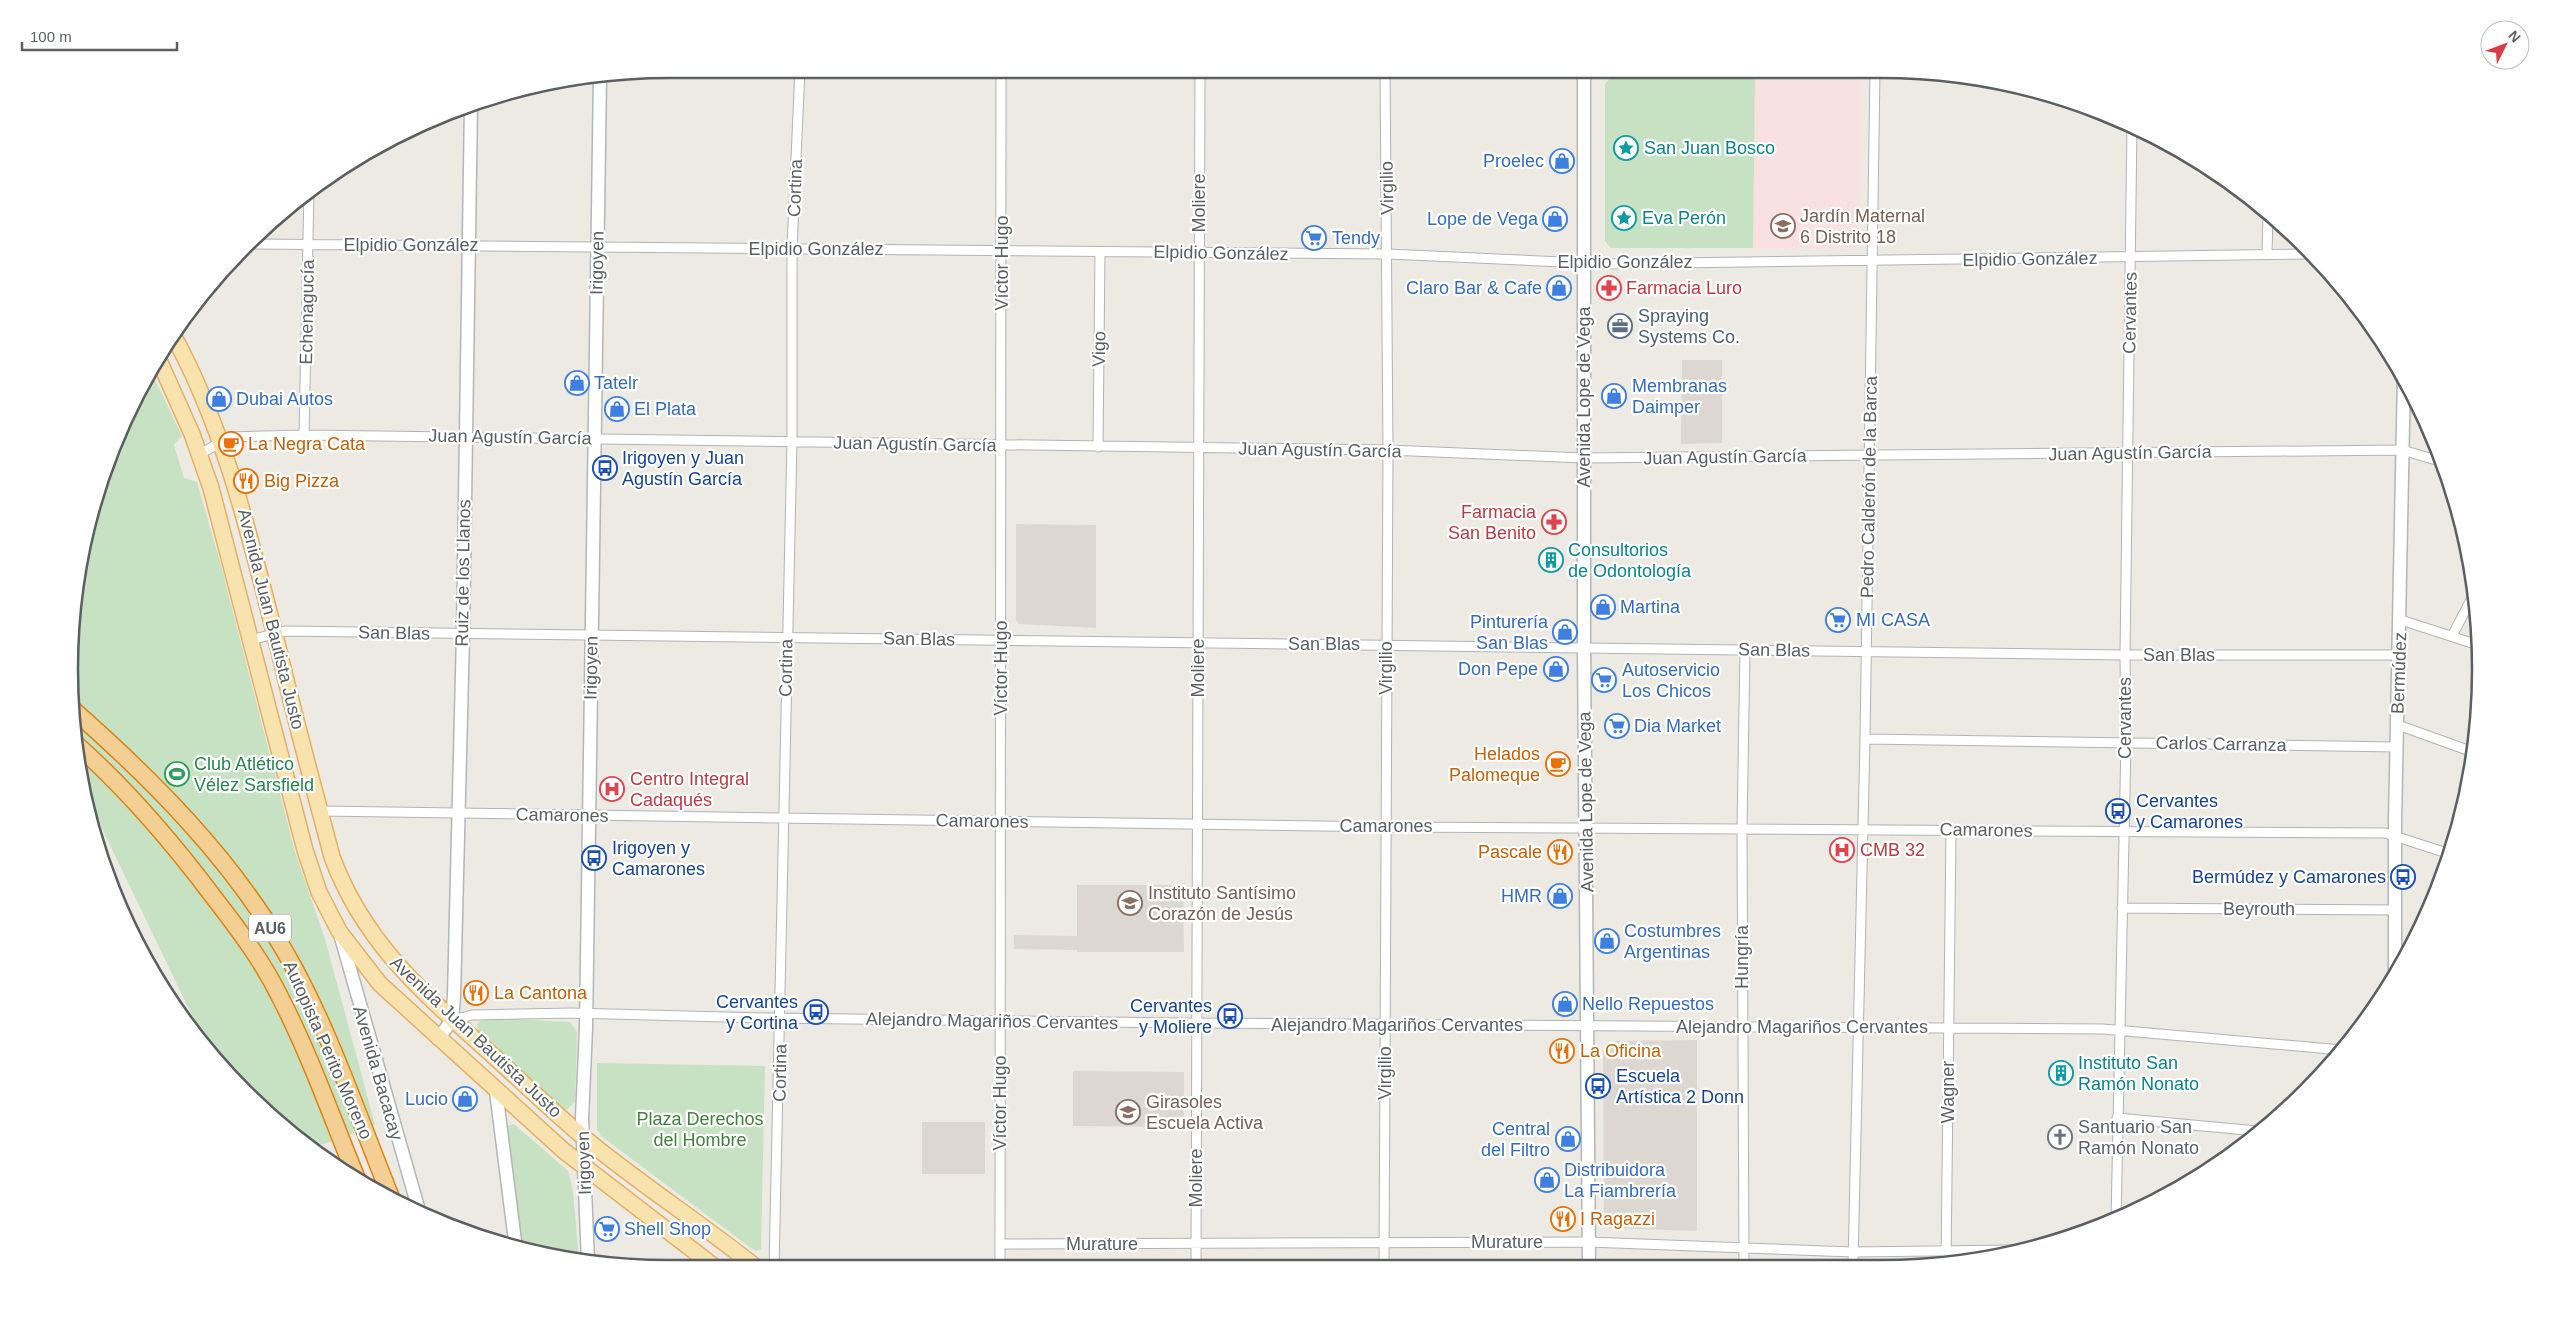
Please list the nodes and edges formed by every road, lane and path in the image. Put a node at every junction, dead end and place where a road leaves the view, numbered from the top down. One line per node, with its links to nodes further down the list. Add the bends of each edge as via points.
1 (800, 78): 16 (street, Cortina)
2 (1001, 78): 17 (street, Víctor Hugo)
3 (1200, 78): 19 (street, Moliere)
4 (1385, 78): 20 (street, Virgilio)
5 (1584, 78): 25 (street, Avenida Lope de Vega)
6 (1875, 78): 24 (street, Pedro Calderón de la Barca)
7 (600, 82): 15 (street, Irigoyen)
8 (471, 112): 14 (street, Ruiz de los Llanos)
9 (2132, 133): 23 (street, Cervantes)
10 (309, 200): 13 (street, Echenagucía)
11 (2268, 221): 21 (street)
12 (258, 244): 13 (street, Elpidio González)
13 (308, 244): 14 (street, Elpidio González); 29 (street, Echenagucía)
14 (469, 246): 15 (street, Elpidio González); 30 (street, Ruiz de los Llanos)
15 (597, 248): 16 (street, Elpidio González); 31 (street, Irigoyen)
16 (792, 248): 17 (street, Elpidio González); 33 (street, Cortina)
17 (1002, 251): 18 (street, Elpidio González); 34 (street, Víctor Hugo)
18 (1100, 252): 19 (street, Elpidio González); 35 (street, Vigo)
19 (1199, 253): 20 (street, Elpidio González); 36 (street, Moliere)
20 (1388, 254): 25 (street, Elpidio González); 37 (street, Virgilio)
21 (2267, 254): 22 (street, Elpidio González); 23 (street, Elpidio González)
22 (2302, 254)
23 (2130, 258): 24 (street, Elpidio González); 39 (street, Cervantes)
24 (1872, 260): 25 (street, Elpidio González); 41 (street, Pedro Calderón de la Barca)
25 (1584, 263): 42 (street, Avenida Lope de Vega)
26 (176, 341): 32 (main road, Avenida Juan Bautista Justo)
27 (161, 366): 40 (main road, Avenida Juan Bautista Justo)
28 (2404, 392): 38 (street, Bermúdez)
29 (304, 435): 30 (street, Juan Agustín García); 32 (street, Juan Agustín García, via 230,437)
30 (464, 437): 31 (street, Juan Agustín García); 48 (street, Ruiz de los Llanos)
31 (594, 439): 33 (street, Juan Agustín García); 46 (street, Irigoyen)
32 (222, 441): 40 (street, Juan Agustín García); 47 (main road, Avenida Juan Bautista Justo, via 243,508)
33 (792, 441): 34 (street, Juan Agustín García); 50 (street, Cortina)
34 (1002, 446): 35 (street, Juan Agustín García); 52 (street, Víctor Hugo)
35 (1098, 447): 36 (street, Juan Agustín García)
36 (1199, 448): 37 (street, Juan Agustín García); 53 (street, Moliere)
37 (1388, 450): 42 (street, Juan Agustín García); 55 (street, Virgilio)
38 (2402, 450): 39 (street, Juan Agustín García); 43 (street, Juan Agustín García); 45 (street, Bermúdez)
39 (2128, 453): 41 (street, Juan Agustín García); 59 (street, Cervantes)
40 (200, 454): 51 (main road, Avenida Juan Bautista Justo, via 218,510)
41 (1870, 455): 42 (street, Juan Agustín García); 58 (street, Pedro Calderón de la Barca)
42 (1584, 458): 56 (street, Avenida Lope de Vega)
43 (2433, 459)
44 (2468, 605): 49 (street)
45 (2400, 620): 49 (street); 60 (street, Bermúdez)
46 (592, 633): 48 (street, San Blas); 50 (street, San Blas); 70 (street, Irigoyen)
47 (274, 634): 48 (street, San Blas, via 285,631); 51 (street, San Blas); 68 (main road, Avenida Juan Bautista Justo)
48 (463, 634): 69 (street, Ruiz de los Llanos)
49 (2452, 636): 54 (street)
50 (787, 637): 52 (street, San Blas); 71 (street, Cortina)
51 (251, 640): 84 (main road, Avenida Juan Bautista Justo, via 305,850 319,892)
52 (1001, 640): 53 (street, San Blas); 72 (street, Víctor Hugo)
53 (1198, 643): 55 (street, San Blas); 73 (street, Moliere)
54 (2471, 643)
55 (1386, 645): 56 (street, San Blas); 74 (street, Virgilio)
56 (1584, 646): 57 (street, San Blas); 75 (street, Avenida Lope de Vega)
57 (1745, 649): 58 (street, San Blas); 76 (street, Hungría)
58 (1866, 651): 59 (street, San Blas); 63 (street, Pedro Calderón de la Barca)
59 (2125, 654): 60 (street, San Blas); 64 (street, Cervantes)
60 (2398, 655): 62 (street, Bermúdez)
61 (80, 716): 105 (highway, Autopista Perito Moreno / AU6, via 189,822 254,904 279,942 320,1021)
62 (2398, 725): 65 (street, Bermúdez); 66 (street)
63 (1865, 739): 64 (street, Carlos Carranza); 77 (street, Pedro Calderón de la Barca)
64 (2126, 742): 65 (street, Carlos Carranza); 79 (street, Cervantes)
65 (2396, 747): 80 (street, Bermúdez)
66 (2466, 750)
67 (84, 751): 104 (highway, Autopista Perito Moreno / AU6, via 172,842 261,963 300,1038)
68 (320, 811): 69 (street, Camarones); 88 (main road, Avenida Juan Bautista Justo, via 337,871 360,916 396,965)
69 (458, 815): 70 (street, Camarones); 88 (street, Ruiz de los Llanos)
70 (589, 816): 71 (street, Camarones); 86 (street, Irigoyen)
71 (784, 819): 72 (street, Camarones); 87 (street, Cortina)
72 (1001, 822): 73 (street, Camarones); 89 (street, Víctor Hugo)
73 (1197, 824): 74 (street, Camarones); 90 (street, Moliere)
74 (1386, 827): 75 (street, Camarones); 91 (street, Virgilio)
75 (1586, 827): 76 (street, Camarones); 92 (street, Avenida Lope de Vega)
76 (1742, 829): 77 (street, Camarones); 93 (street, Hungría)
77 (1863, 830): 78 (street, Camarones); 94 (street, Pedro Calderón de la Barca)
78 (1951, 830): 79 (street, Camarones); 95 (street, Wagner)
79 (2124, 832): 80 (street, Camarones); 82 (street, Cervantes)
80 (2396, 835): 81 (street, Camarones); 83 (street, Bermúdez)
81 (2443, 852)
82 (2122, 908): 83 (street, Beyrouth); 96 (street, Cervantes)
83 (2395, 910): 85 (street, Bermúdez)
84 (339, 931): 97 (main road, Avenida Juan Bautista Justo, via 380,984); 106 (street, Avenida Bacacay)
85 (2395, 961)
86 (586, 1014): 87 (street, Alejandro Magariños Cervantes); 88 (street, Alejandro Magariños Cervantes, via 472,1015); 102 (street, Irigoyen)
87 (780, 1018): 89 (street, Alejandro Magariños Cervantes); 121 (street, Cortina)
88 (452, 1020): 97 (street); 102 (main road, Avenida Juan Bautista Justo)
89 (1000, 1020): 90 (street, Alejandro Magariños Cervantes); 111 (street, Víctor Hugo)
90 (1196, 1023): 91 (street, Alejandro Magariños Cervantes); 112 (street, Moliere)
91 (1385, 1025): 92 (street, Alejandro Magariños Cervantes); 109 (street, Virgilio)
92 (1588, 1026): 93 (street, Alejandro Magariños Cervantes); 110 (street, Avenida Lope de Vega)
93 (1742, 1027): 94 (street, Alejandro Magariños Cervantes); 113 (street, Hungría)
94 (1860, 1027): 95 (street, Alejandro Magariños Cervantes); 116 (street, Pedro Calderón de la Barca)
95 (1948, 1028): 96 (street, Alejandro Magariños Cervantes); 114 (street, Wagner)
96 (2119, 1030): 98 (street, Alejandro Magariños Cervantes); 100 (street, Cervantes)
97 (438, 1038): 99 (main road, Avenida Juan Bautista Justo)
98 (2334, 1049)
99 (496, 1091): 103 (main road, Avenida Juan Bautista Justo); 108 (street)
100 (2117, 1118): 101 (street); 107 (street, Cervantes)
101 (2251, 1130)
102 (582, 1136): 103 (street, Irigoyen); 120 (main road, Avenida Juan Bautista Justo)
103 (584, 1168): 117 (street, Irigoyen); 119 (main road, Avenida Juan Bautista Justo)
104 (353, 1169)
105 (388, 1189)
106 (417, 1204)
107 (2116, 1211)
108 (515, 1240)
109 (1384, 1242): 110 (street, Murature); 112 (street, Murature); 124 (street, Virgilio)
110 (1589, 1242): 113 (street, Murature); 125 (street, Avenida Lope de Vega)
111 (1001, 1244): 112 (street, Murature); 122 (street, Víctor Hugo)
112 (1196, 1244): 123 (street, Moliere)
113 (1744, 1248): 116 (street, Murature); 126 (street, Hungría)
114 (1946, 1250): 115 (street, Murature); 116 (street, Murature); 118 (street, Wagner)
115 (1990, 1250)
116 (1853, 1252): 127 (street, Pedro Calderón de la Barca)
117 (588, 1254)
118 (1946, 1256)
119 (705, 1260)
120 (746, 1260)
121 (774, 1260)
122 (1000, 1260)
123 (1196, 1260)
124 (1384, 1260)
125 (1589, 1260)
126 (1744, 1260)
127 (1853, 1260)

